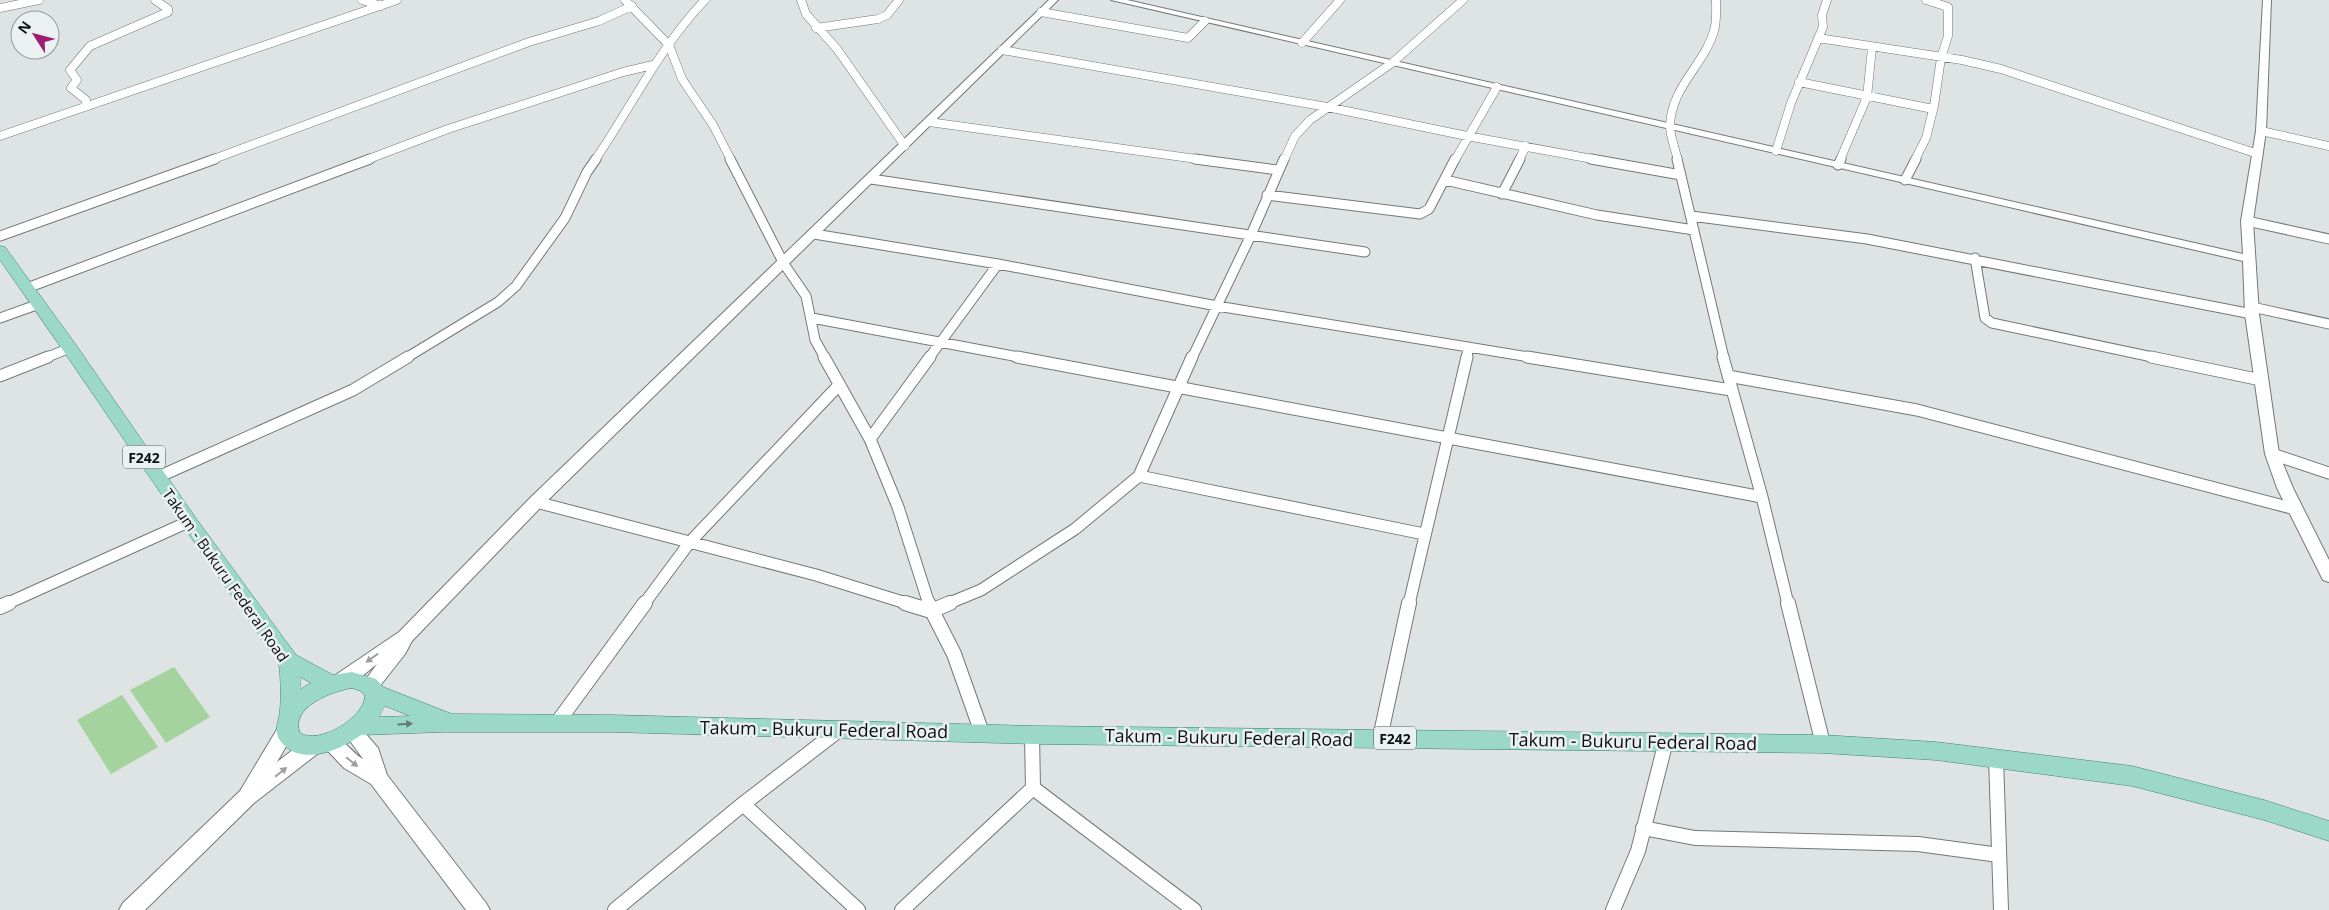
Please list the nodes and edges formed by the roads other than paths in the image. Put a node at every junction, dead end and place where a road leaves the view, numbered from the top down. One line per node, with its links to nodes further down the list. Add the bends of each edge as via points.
1 (39, 0): 18 (street)
2 (155, 0): 33 (street, via 168,8 168,12 90,46 70,70 77,80 71,88 86,100)
3 (362, 0): 17 (street)
4 (398, 0): 17 (street)
5 (705, 0): 24 (street, via 682,24)
6 (801, 0): 21 (street)
7 (899, 0): 21 (street, via 887,15 878,19)
8 (1052, 0): 19 (street)
9 (1115, 0): 20 (street)
10 (1340, 0): 23 (street)
11 (1463, 0): 28 (street)
12 (1716, 0): 37 (street, via 1717,25 1712,40 1674,103)
13 (1827, 0): 22 (street)
14 (1926, 0): 27 (street, via 1948,7 1948,36)
15 (2268, 0): 38 (street)
16 (629, 3): 24 (street); 59 (street, via 599,21 529,42 369,104)
17 (381, 6): 33 (street)
18 (0, 8)
19 (1041, 12): 20 (street, via 1188,38); 26 (street)
20 (1205, 20): 23 (street)
21 (816, 28): 41 (street, via 837,49)
22 (1818, 38): 25 (street); 30 (street)
23 (1302, 43): 28 (street)
24 (668, 45): 29 (street); 65 (street, via 682,79 713,125)
25 (1872, 48): 27 (street); 32 (street)
26 (1002, 50): 34 (street); 36 (street)
27 (1941, 58): 35 (street); 45 (street, via 2001,69)
28 (1392, 63): 31 (street); 34 (street)
29 (653, 66): 67 (street, via 623,72 448,129); 88 (street, via 620,124 587,172 561,224 516,286 498,302 353,390)
30 (1800, 82): 32 (street); 44 (street, via 1790,103)
31 (1497, 87): 37 (street); 40 (street)
32 (1866, 97): 35 (street); 46 (street)
33 (85, 107): 39 (street)
34 (1327, 107): 40 (street); 47 (street, via 1295,136)
35 (1933, 109): 51 (street, via 1926,138)
36 (929, 122): 41 (street); 47 (street)
37 (1670, 127): 44 (street); 48 (street)
38 (2261, 131): 43 (street); 45 (street)
39 (0, 136)
40 (1467, 136): 42 (street); 50 (street)
41 (905, 146): 49 (street)
42 (1526, 146): 48 (street); 52 (street)
43 (2329, 146)
44 (1776, 151): 46 (street)
45 (2258, 154): 55 (street)
46 (1838, 165): 51 (street)
47 (1278, 170): 53 (street)
48 (1681, 175): 54 (street)
49 (870, 179): 57 (street); 58 (street)
50 (1445, 180): 52 (street); 53 (street, via 1429,209 1420,214)
51 (1905, 180): 64 (street)
52 (1502, 194): 56 (street, via 1597,215)
53 (1267, 195): 58 (street)
54 (1691, 216): 56 (street); 63 (street, via 1864,239)
55 (2247, 221): 60 (street); 64 (street)
56 (1694, 230): 78 (street)
57 (814, 234): 65 (street); 66 (street)
58 (1251, 235): 62 (street); 69 (street)
59 (0, 236)
60 (2329, 239)
61 (0, 250): 67 (main road, Takum - Bukuru Federal Road / F242)
62 (1365, 252)
63 (1975, 258): 70 (street); 79 (street, via 1985,318 1992,323)
64 (2249, 259): 70 (street)
65 (784, 264): 72 (street, via 806,296); 90 (street)
66 (998, 264): 69 (street); 74 (street)
67 (27, 288): 68 (main road, Takum - Bukuru Federal Road / F242)
68 (39, 304): 71 (street); 76 (main road, Takum - Bukuru Federal Road / F242)
69 (1216, 306): 75 (street); 81 (street)
70 (2252, 311): 73 (street); 79 (street)
71 (0, 318)
72 (812, 318): 74 (street); 80 (street, via 815,340)
73 (2329, 324)
74 (940, 343): 81 (street); 84 (street)
75 (1468, 347): 82 (street); 83 (street)
76 (70, 348): 77 (street); 88 (main road, Takum - Bukuru Federal Road / F242)
77 (0, 376)
78 (1728, 376): 82 (street); 91 (street, via 1918,410)
79 (2261, 380): 85 (street)
80 (839, 385): 84 (street); 94 (street)
81 (1178, 386): 83 (street); 87 (street)
82 (1732, 390): 89 (street)
83 (1447, 438): 89 (street); 93 (street)
84 (870, 439): 97 (street, via 898,507)
85 (2272, 454): 86 (street); 91 (street)
86 (2329, 472)
87 (1139, 476): 93 (street); 97 (street, via 1075,529 1025,562 981,590)
88 (158, 478): 92 (main road, Takum - Bukuru Federal Road / F242)
89 (1762, 496): 112 (street)
90 (536, 502): 94 (street); 98 (street)
91 (2295, 509): 95 (street)
92 (188, 522): 96 (street); 99 (main road, Takum - Bukuru Federal Road / F242)
93 (1424, 534): 109 (street)
94 (690, 542): 97 (street, via 816,575); 104 (street)
95 (2329, 576)
96 (0, 607)
97 (931, 611): 107 (street, via 954,654)
98 (404, 638): 100 (street, one-way to 100); 101 (street)
99 (289, 662): 100 (main road, F242); 102 (main road, Takum - Bukuru Federal Road)
100 (336, 682): 101 (main road, F242, via 352,680); 102 (main road, via 315,690 302,700)
101 (372, 690): 103 (main road, F242); 105 (main road, F242, via 375,703)
102 (288, 721): 111 (main road, via 290,739 300,744); 116 (street)
103 (451, 722): 104 (main road, Takum - Bukuru Federal Road / F242); 105 (main road, Takum - Bukuru Federal Road / F242, one-way to 103)
104 (557, 723): 106 (main road, Takum - Bukuru Federal Road / F242)
105 (356, 729): 111 (main road, F242); 114 (street, via 371,754)
106 (839, 730): 107 (main road, Takum - Bukuru Federal Road / F242); 117 (street)
107 (982, 733): 108 (main road, Takum - Bukuru Federal Road / F242)
108 (1032, 734): 109 (main road, Takum - Bukuru Federal Road / F242); 115 (street)
109 (1380, 738): 110 (main road, Takum - Bukuru Federal Road / F242)
110 (1666, 741): 112 (main road, Takum - Bukuru Federal Road / F242); 118 (street)
111 (322, 744): 114 (street, one-way to 114); 116 (street, one-way to 111)
112 (1823, 744): 113 (main road, Takum - Bukuru Federal Road / F242)
113 (1996, 758): 119 (main road, Takum - Bukuru Federal Road / F242, via 2132,776 2264,810); 120 (street)
114 (378, 778): 123 (street)
115 (1033, 788): 121 (street); 126 (street)
116 (247, 797): 122 (street)
117 (743, 804): 124 (street); 125 (street)
118 (1644, 828): 120 (street, via 1695,838 1918,844); 127 (street, via 1638,851)
119 (2329, 831)
120 (1999, 855): 128 (street)
121 (1187, 908)
122 (130, 910)
123 (478, 910)
124 (615, 910)
125 (858, 910)
126 (902, 910)
127 (1613, 910)
128 (2001, 910)

